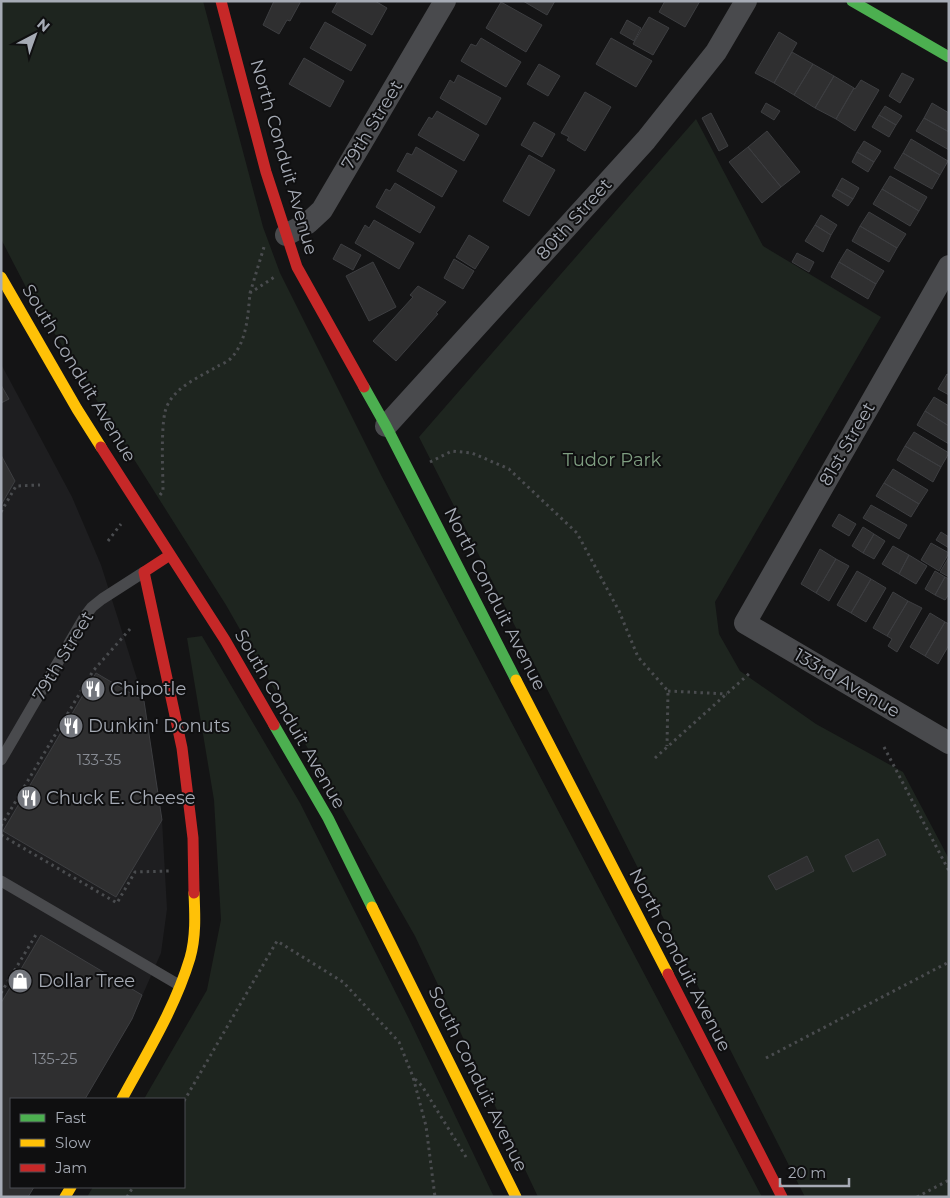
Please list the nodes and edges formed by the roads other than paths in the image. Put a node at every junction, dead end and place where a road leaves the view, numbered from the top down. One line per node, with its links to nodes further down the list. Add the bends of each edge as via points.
1 (221, 1): 6 (main road, North Conduit Avenue)
2 (445, 1): 6 (street, 79th Street, via 322,210 308,223)
3 (746, 1): 9 (street, 80th Street, via 716,52 646,140)
4 (852, 1): 5 (main road)
5 (949, 57)
6 (286, 235): 9 (main road, North Conduit Avenue, via 297,266)
7 (949, 266): 12 (street, 81st Street)
8 (1, 277): 10 (main road, South Conduit Avenue, via 78,409)
9 (386, 426): 19 (main road, North Conduit Avenue)
10 (170, 555): 11 (main road); 18 (main road, South Conduit Avenue, via 225,640 328,818)
11 (144, 572): 14 (lane, 79th Street, via 92,607 85,616); 16 (main road, via 182,748 193,838 195,926 190,957)
12 (745, 623): 13 (street, 133rd Avenue)
13 (949, 742)
14 (1, 760)
15 (1, 881): 16 (lane)
16 (180, 986): 17 (main road, via 166,1020)
17 (123, 1098)
18 (516, 1197)
19 (782, 1197)

